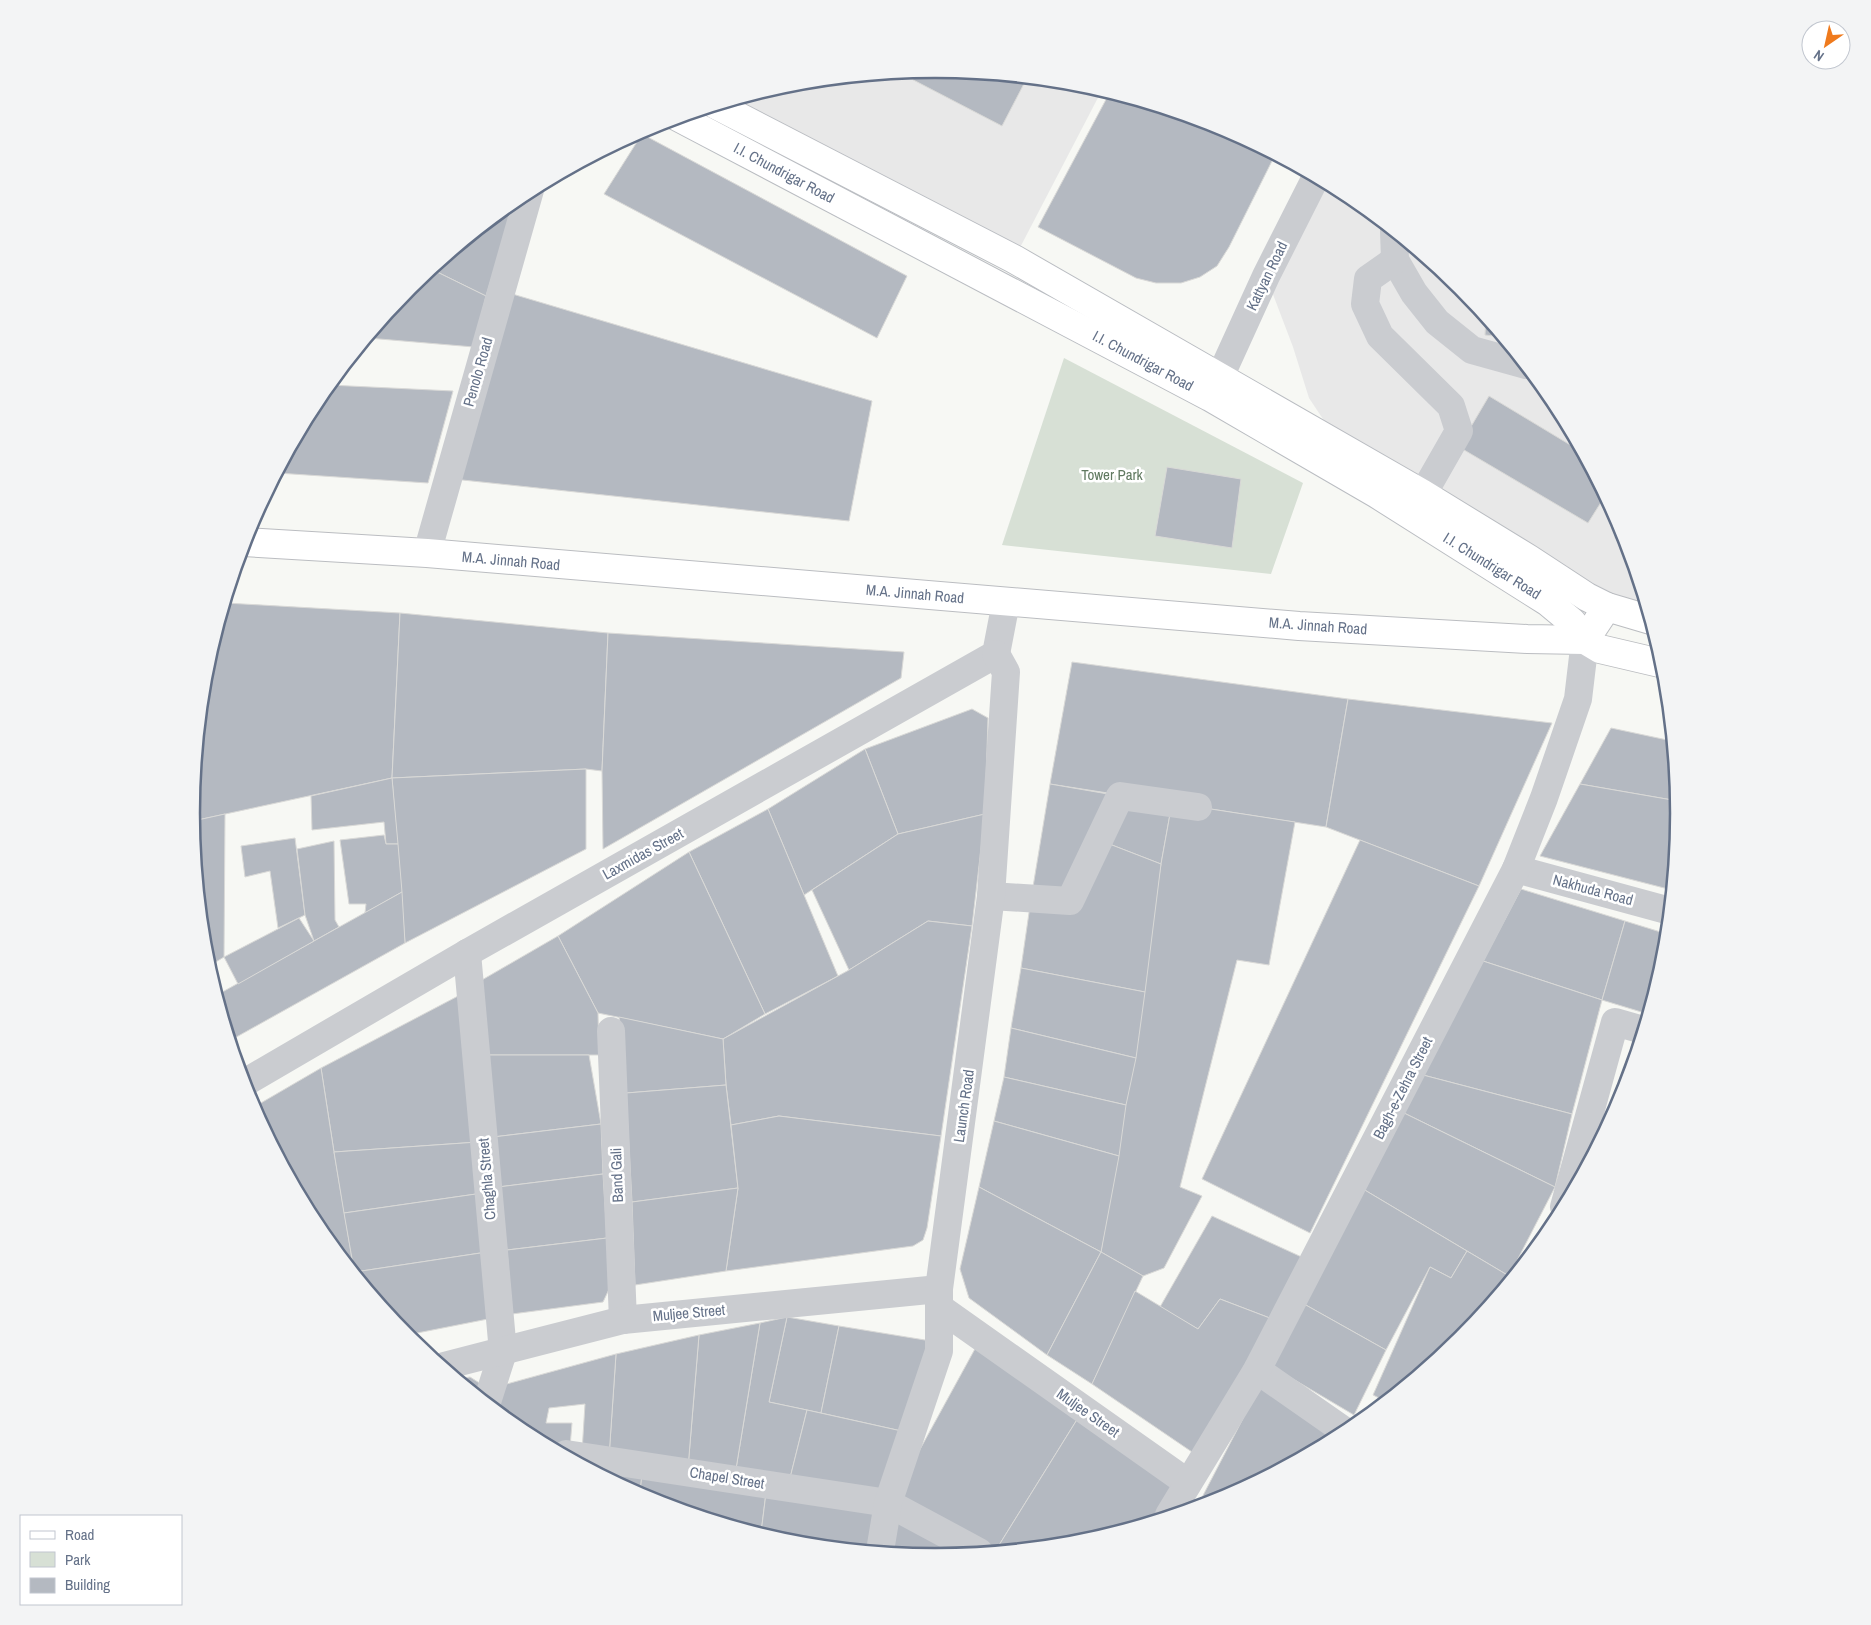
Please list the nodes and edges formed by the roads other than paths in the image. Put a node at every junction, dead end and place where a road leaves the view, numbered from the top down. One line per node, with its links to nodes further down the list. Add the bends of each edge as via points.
1 (723, 110): 8 (main road, I.I. Chundrigar Road, via 1014,259)
2 (686, 121): 15 (main road, I.I. Chundrigar Road, via 1218,402 1376,494 1548,602 1572,622)
3 (1313, 182): 8 (street, Kattyan Road)
4 (527, 201): 11 (street, Penolo Road)
5 (1394, 238): 6 (street)
6 (1395, 260): 7 (street, via 1414,293 1437,322 1472,350); 9 (street, via 1368,280 1365,304 1380,336 1451,406 1459,431)
7 (1517, 362)
8 (1220, 377): 9 (main road, I.I. Chundrigar Road)
9 (1423, 494): 13 (main road, I.I. Chundrigar Road)
10 (252, 543): 11 (main road, M.A. Jinnah Road)
11 (426, 554): 12 (main road, M.A. Jinnah Road)
12 (1006, 602): 15 (main road, M.A. Jinnah Road, via 1299,626); 16 (street)
13 (1607, 608): 14 (main road); 15 (main road)
14 (1644, 618)
15 (1585, 640): 17 (main road, M.A. Jinnah Road, via 1600,649); 19 (street, Bagh-e-Zehra Street, via 1578,699)
16 (996, 654): 20 (street, Launch Road, via 1006,672); 22 (street, Laxmidas Street)
17 (1654, 662)
18 (1198, 807): 20 (street, via 1120,796 1070,901)
19 (1516, 869): 21 (street, Nakhuda Road); 31 (street, Bagh-e-Zehra Street)
20 (991, 896): 27 (street, Launch Road)
21 (1664, 908)
22 (467, 953): 25 (street, Laxmidas Street); 29 (street, Chaghla Street)
23 (1637, 1028): 26 (street, via 1615,1022)
24 (611, 1031): 28 (street, Band Gali)
25 (251, 1079)
26 (1571, 1182)
27 (940, 1299): 28 (street, Muljee Street); 35 (street, Muljee Street); 36 (street, Launch Road, via 939,1351)
28 (623, 1320): 29 (street, Muljee Street)
29 (503, 1352): 30 (street, Muljee Street); 32 (street, Chaghla Street)
30 (450, 1364)
31 (1257, 1370): 33 (street); 35 (street, Bagh-e-Zehra Street)
32 (489, 1397)
33 (1339, 1427)
34 (581, 1456): 36 (street, Chapel Street)
35 (1188, 1483): 37 (street, Bagh-e-Zehra Street)
36 (888, 1503): 38 (street, Launch Road); 39 (street, Chapel Street)
37 (1173, 1507)
38 (881, 1545)
39 (969, 1547)

